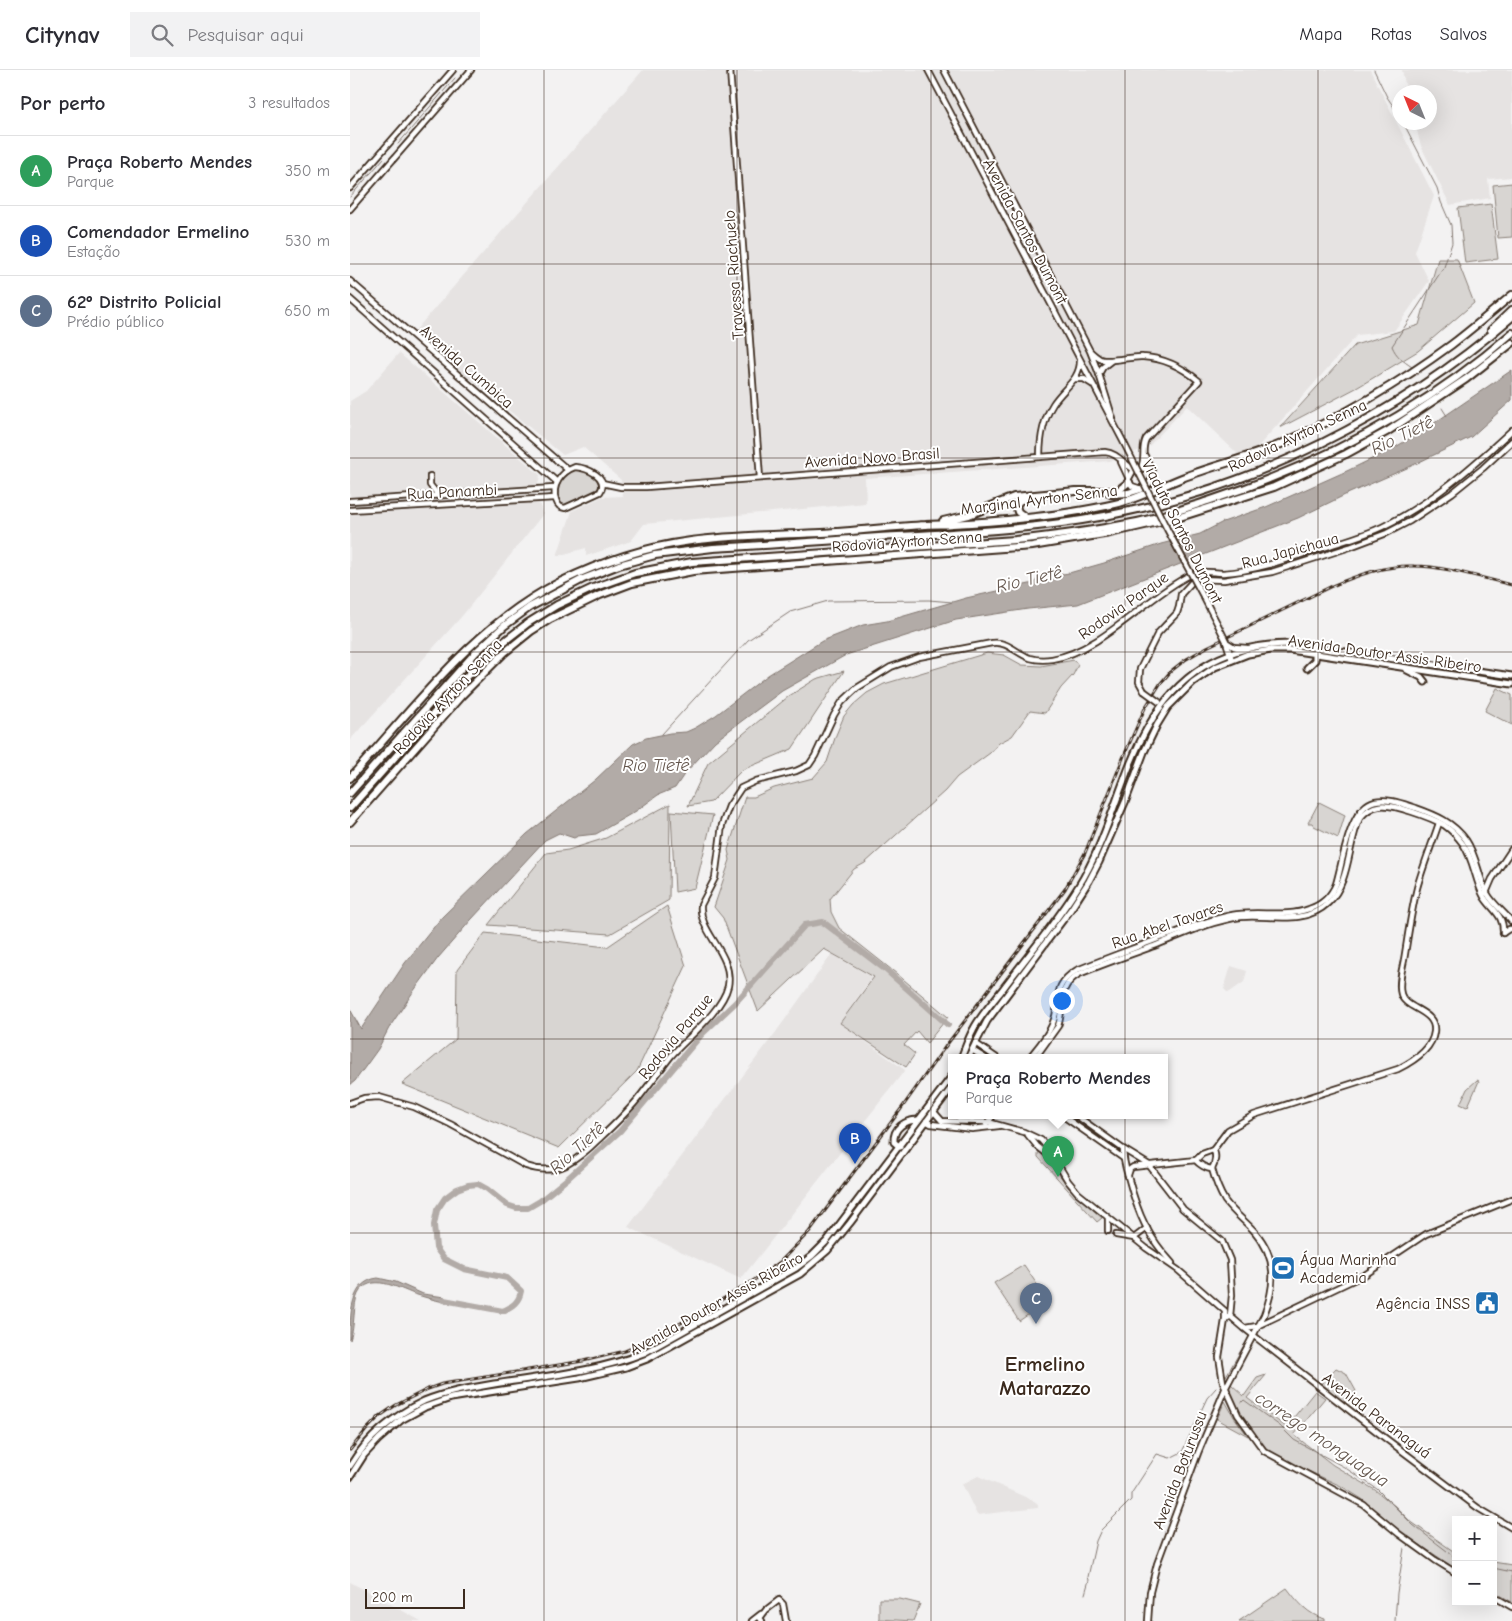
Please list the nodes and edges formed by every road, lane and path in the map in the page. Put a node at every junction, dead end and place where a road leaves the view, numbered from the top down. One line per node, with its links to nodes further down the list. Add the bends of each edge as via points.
1 (452, 70): 6 (street)
2 (471, 70): 7 (street)
3 (730, 70): 35 (street, Travessa Riachuelo)
4 (928, 70): 17 (street, Avenida Santos Dumont)
5 (944, 70): 16 (street, Avenida Santos Dumont)
6 (350, 188)
7 (350, 209)
8 (350, 281): 31 (street, Avenida Cumbica)
9 (1512, 295): 47 (highway, Marginal Ayrton Senna, via 1406,376 1325,423 1278,445 1182,478 1133,500)
10 (350, 299): 37 (street, Avenida Cumbica)
11 (1512, 310): 15 (highway)
12 (1512, 317): 15 (highway, Rodovia Ayrton Senna)
13 (1512, 333): 24 (highway, Rodovia Ayrton Senna)
14 (1512, 343): 21 (highway, Rodovia Ayrton Senna)
15 (1471, 350): 50 (highway, Rodovia Ayrton Senna, via 1433,378 1356,424 1261,471 1214,488 1106,516 1065,522 985,531)
16 (1090, 351): 18 (street, via 1100,359); 19 (street, Avenida Santos Dumont)
17 (1080, 359): 20 (street, via 1080,369); 22 (street, Avenida Santos Dumont)
18 (1112, 360): 19 (street); 27 (street, via 1138,356 1164,360 1198,381 1148,436)
19 (1099, 374): 23 (street, Avenida Santos Dumont)
20 (1075, 378): 22 (street, via 1084,379); 28 (street, via 1050,411 1043,429)
21 (1466, 379): 24 (highway, via 1457,380 1420,406); 68 (highway, Rodovia Ayrton Senna, via 1388,432 1319,466 1274,487 1170,520 1110,534 1032,546 698,570 632,583 600,594 550,619 505,652 461,696)
22 (1094, 386): 23 (street, Avenida Santos Dumont)
23 (1105, 404): 51 (street, Viaduto Santos Dumont, bridge)
24 (1414, 406): 67 (highway, Rodovia Ayrton Senna, via 1305,465 1225,495 1132,523 1015,540 692,562 635,573 606,583 557,605 492,651)
25 (1512, 430): 87 (street, Rodovia Parque, via 1453,482 1386,525 1256,568 1223,573 1196,572 1079,651 1052,659 1036,659 1003,643 992,643 906,660 857,688 836,710 809,765 746,785 735,796 722,825 715,878 700,910 727,965 729,979 726,992 719,1006 671,1057 640,1097 607,1132 574,1160 558,1168 534,1169 414,1107 379,1097)
26 (1512, 441): 62 (street, Rua Japichaua, bridge, via 1452,492 1387,533 1272,572 1193,582 1181,594 1178,610 1160,631 1140,669 1138,682)
27 (1144, 454): 30 (street); 33 (street)
28 (1040, 457): 29 (street, Avenida Novo Brasil, via 1105,452); 35 (street, Avenida Novo Brasil)
29 (1121, 460): 32 (street, Avenida Novo Brasil); 36 (street)
30 (1141, 468): 32 (street); 33 (street)
31 (568, 470): 37 (street); 38 (street, via 575,467 588,470 598,475)
32 (1135, 470): 36 (street)
33 (1152, 471): 41 (street, via 1152,481)
34 (430, 476): 43 (street, via 430,485)
35 (760, 478): 39 (street, Avenida Novo Brasil)
36 (1128, 480): 41 (street, via 1132,486); 48 (highway, via 1113,492 1076,491 1014,497 969,515)
37 (557, 482): 40 (street)
38 (602, 483): 39 (street, Avenida Novo Brasil); 42 (street)
39 (621, 487): 42 (street, Avenida Novo Brasil)
40 (554, 488): 43 (street, Rua Panambi); 44 (street)
41 (1141, 489): 47 (highway, via 1119,494 1024,498 1016,509)
42 (600, 492): 44 (street, via 565,508 559,506)
43 (439, 496): 45 (street, Rua Panambi)
44 (555, 498): 46 (street, Rua Panambi)
45 (350, 501)
46 (350, 510)
47 (1025, 517): 48 (highway, Marginal Ayrton Senna)
48 (930, 524): 49 (highway, Marginal Ayrton Senna)
49 (776, 535): 50 (highway, via 792,538); 65 (highway, via 694,540 651,548 608,561 555,585 499,621 468,648)
50 (879, 537): 66 (highway, Rodovia Ayrton Senna, via 678,552 635,560 583,579 530,607 490,638)
51 (1226, 641): 53 (street, via 1235,647); 54 (street, Viaduto Santos Dumont)
52 (1315, 647): 53 (main road, Avenida Doutor Assis Ribeiro, via 1282,644); 55 (main road); 59 (main road, Avenida Doutor Assis Ribeiro)
53 (1251, 648): 54 (main road, Avenida Doutor Assis Ribeiro)
54 (1230, 654): 56 (street, Viaduto Santos Dumont); 62 (main road, Avenida Doutor Assis Ribeiro, via 1192,674)
55 (1316, 654): 56 (main road, Avenida Doutor Assis Ribeiro, via 1271,650); 57 (main road, Avenida Doutor Assis Ribeiro); 58 (main road)
56 (1232, 660): 64 (main road, Avenida Doutor Assis Ribeiro, via 1202,675 1180,693 1164,712)
57 (1402, 667): 60 (main road); 61 (main road, Avenida Doutor Assis Ribeiro)
58 (1307, 668)
59 (1512, 676)
60 (1425, 682)
61 (1512, 684)
62 (1161, 702): 63 (main road, Avenida Doutor Assis Ribeiro)
63 (1141, 739): 64 (main road); 76 (main road, Avenida Doutor Assis Ribeiro, via 1096,852 1078,886 983,1014)
64 (1144, 752): 77 (main road, Avenida Doutor Assis Ribeiro, via 1089,881 986,1021)
65 (350, 778)
66 (350, 792)
67 (350, 808)
68 (350, 822)
69 (1439, 822): 73 (street, Rua Abel Tavares, via 1453,832 1465,848 1477,883); 84 (street, Rua Abel Tavares, via 1397,807 1376,806 1360,818 1340,886 1332,899 1319,910 1298,918 1250,917 1217,922 1079,974 1066,986 1058,1026); 104 (street, via 1418,888 1400,983 1402,998 1425,1013 1434,1028 1428,1046 1411,1063 1390,1072 1239,1122 1228,1130)
70 (1512, 849): 72 (street)
71 (1480, 878): 72 (street); 73 (street, Rua Abel Tavares); 83 (street, Rua Abel Tavares, via 1469,845 1448,822 1436,814 1390,801 1374,801 1354,819 1336,884 1323,901 1298,912 1241,913 1219,918 1078,970 1060,986 1053,1024)
72 (1492, 879): 73 (street)
73 (1485, 894): 74 (street, Rua Abel Tavares); 75 (street, Rua Abel Tavares, via 1501,919 1504,933)
74 (1512, 922)
75 (1512, 929)
76 (968, 1040): 77 (main road); 79 (main road, Avenida Doutor Assis Ribeiro)
77 (975, 1043): 78 (main road, Avenida Doutor Assis Ribeiro); 82 (street)
78 (972, 1050): 80 (main road, Avenida Doutor Assis Ribeiro); 81 (street)
79 (963, 1054)
80 (970, 1054)
81 (978, 1054)
82 (991, 1054)
83 (1032, 1054)
84 (1038, 1054)
85 (948, 1081): 88 (main road, Avenida Doutor Assis Ribeiro)
86 (948, 1093): 89 (main road, Avenida Doutor Assis Ribeiro)
87 (350, 1103)
88 (927, 1108): 94 (main road, Avenida Doutor Assis Ribeiro); 95 (main road)
89 (934, 1112): 95 (main road, Avenida Doutor Assis Ribeiro); 96 (street, via 945,1122)
90 (980, 1119): 96 (street)
91 (990, 1119): 97 (street)
92 (1067, 1119): 105 (street)
93 (1081, 1119): 102 (street)
94 (918, 1120): 101 (main road, Avenida Doutor Assis Ribeiro); 101 (main road, via 906,1122 897,1131 894,1140)
95 (926, 1121): 100 (street); 103 (main road, Avenida Doutor Assis Ribeiro)
96 (976, 1122): 97 (street); 100 (street)
97 (988, 1122): 98 (street); 99 (street)
98 (999, 1126): 99 (street); 111 (street, via 1028,1134 1040,1144 1072,1186)
99 (982, 1128): 100 (street)
100 (972, 1129)
101 (899, 1146): 103 (main road); 124 (main road, Avenida Doutor Assis Ribeiro, via 812,1256 644,1353)
102 (1124, 1149): 105 (street); 107 (street)
103 (904, 1150): 124 (main road, Avenida Doutor Assis Ribeiro, via 828,1250 800,1274 647,1359 614,1371)
104 (1213, 1150): 106 (street); 108 (street)
105 (1123, 1158): 109 (street)
106 (1196, 1160): 107 (street); 108 (street)
107 (1150, 1165): 109 (street, via 1131,1168); 117 (street, via 1183,1210 1222,1241 1230,1260)
108 (1212, 1169): 121 (street, Avenida Boturussu, via 1224,1198 1255,1232 1269,1256 1274,1278 1272,1293)
109 (1128, 1176): 112 (street)
110 (1512, 1199): 121 (street, via 1426,1234 1366,1274)
111 (1108, 1218): 113 (street); 115 (street)
112 (1146, 1228): 115 (street); 116 (street)
113 (1108, 1231)
114 (1116, 1235): 115 (street)
115 (1134, 1238): 116 (street)
116 (1178, 1270): 118 (street)
117 (1232, 1309): 118 (street); 119 (street)
118 (1225, 1312): 120 (street)
119 (1230, 1316): 120 (street); 122 (street, Avenida Paranaguá)
120 (1225, 1320): 125 (street, via 1218,1356)
121 (1257, 1326): 122 (street); 123 (street, Avenida Boturussu)
122 (1244, 1328): 123 (street, Avenida Paranaguá)
123 (1254, 1336): 125 (street, Avenida Boturussu); 128 (street, Avenida Paranaguá, via 1478,1508)
124 (599, 1371): 126 (main road, Avenida Doutor Assis Ribeiro, via 473,1388 434,1397 388,1423); 127 (main road, Avenida Doutor Assis Ribeiro, via 458,1397 425,1407 401,1420 380,1439)
125 (1225, 1389): 129 (street, via 1238,1415 1264,1451 1364,1505); 136 (street, Avenida Boturussu, via 1158,1564 1150,1592)
126 (350, 1466)
127 (350, 1477)
128 (1512, 1528)
129 (1452, 1570)
130 (1497, 1598): 131 (street)
131 (1512, 1607)
132 (766, 1610): 133 (street); 134 (street, via 761,1616); 135 (street, via 782,1601)
133 (752, 1621)
134 (762, 1621)
135 (786, 1621)
136 (1148, 1621)

